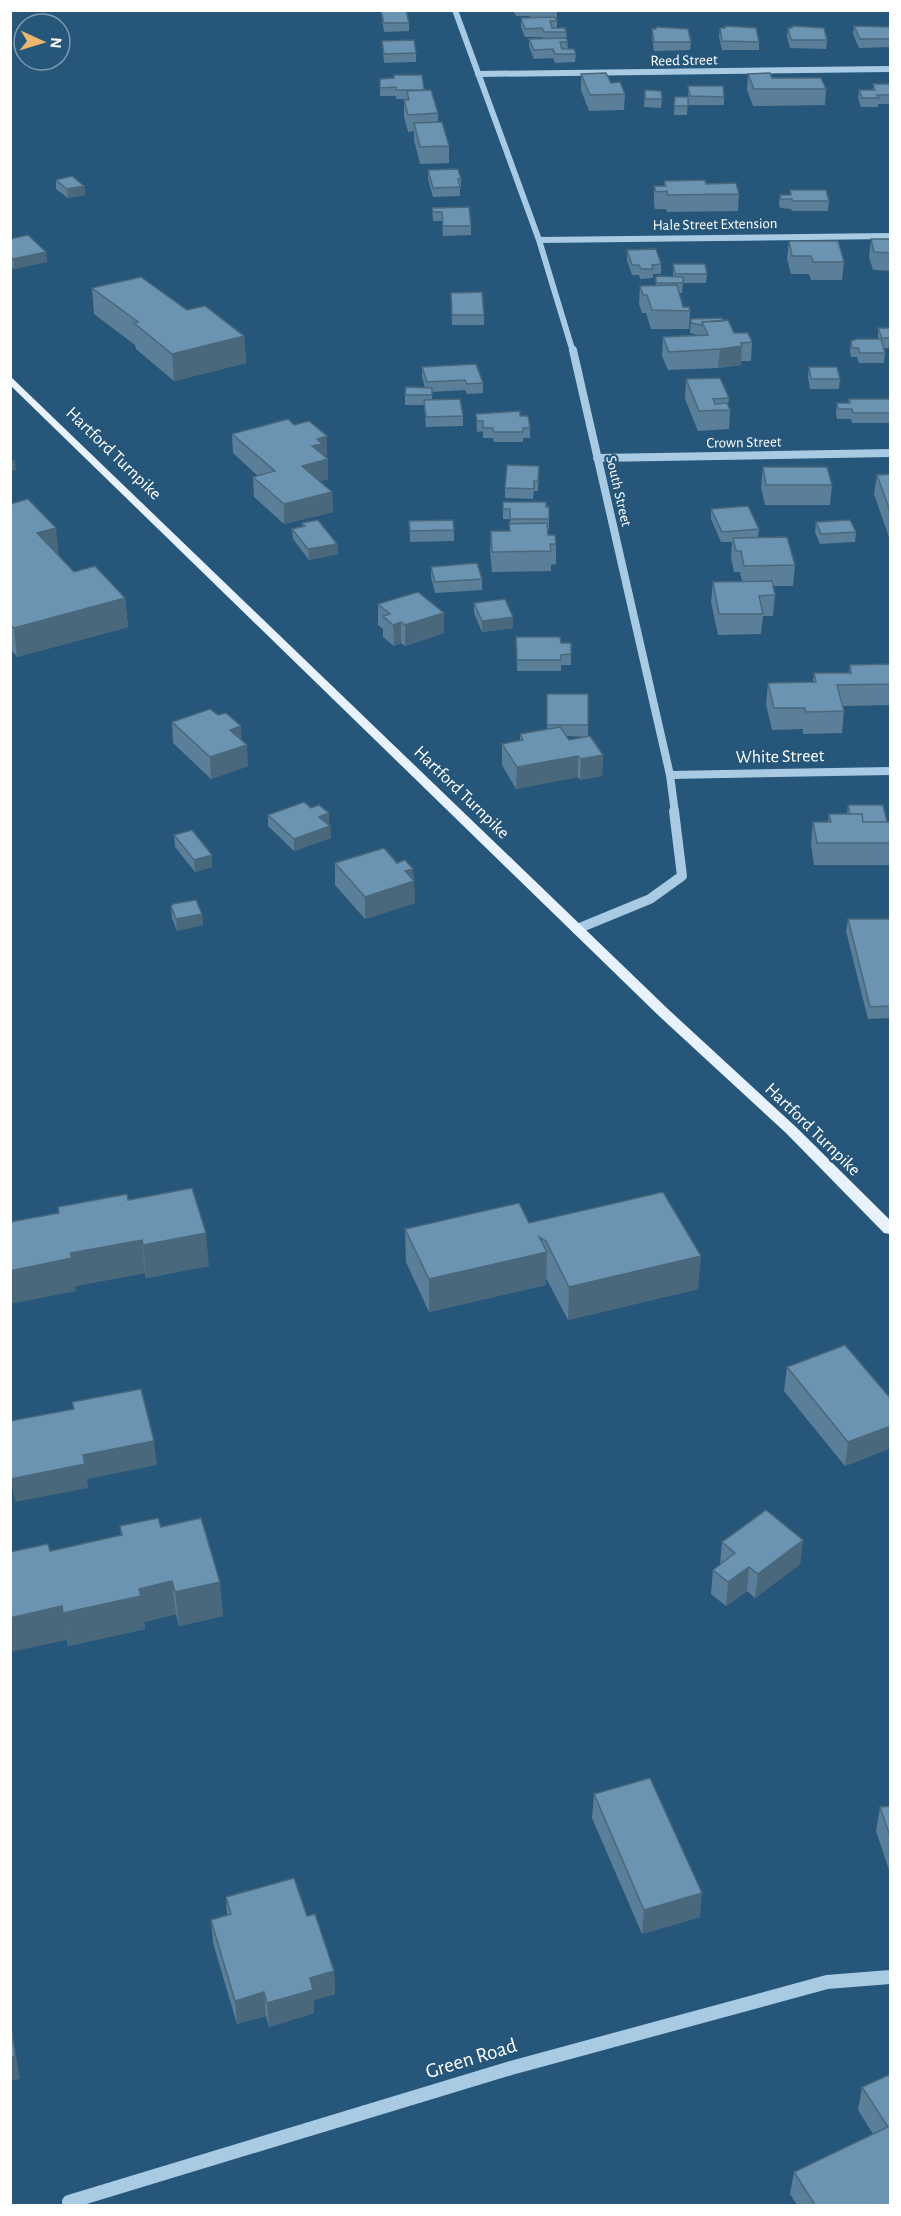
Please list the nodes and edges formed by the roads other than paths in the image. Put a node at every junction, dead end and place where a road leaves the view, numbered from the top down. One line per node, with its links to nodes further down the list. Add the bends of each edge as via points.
1 (455, 10): 3 (street, South Street)
2 (891, 69): 3 (street, Reed Street)
3 (478, 74): 5 (street, South Street)
4 (891, 236): 5 (street, Hale Street Extension)
5 (539, 240): 8 (street, South Street, via 574,355)
6 (10, 379): 11 (main road, Hartford Turnpike)
7 (891, 453): 8 (street, Crown Street)
8 (597, 458): 10 (street, South Street)
9 (891, 771): 10 (street, White Street)
10 (670, 775): 11 (street, South Street, via 681,876 650,899)
11 (577, 929): 12 (main road, Hartford Turnpike)
12 (891, 1229)
13 (891, 1977): 14 (street, Green Road, via 827,1982 534,2062)
14 (69, 2202)

